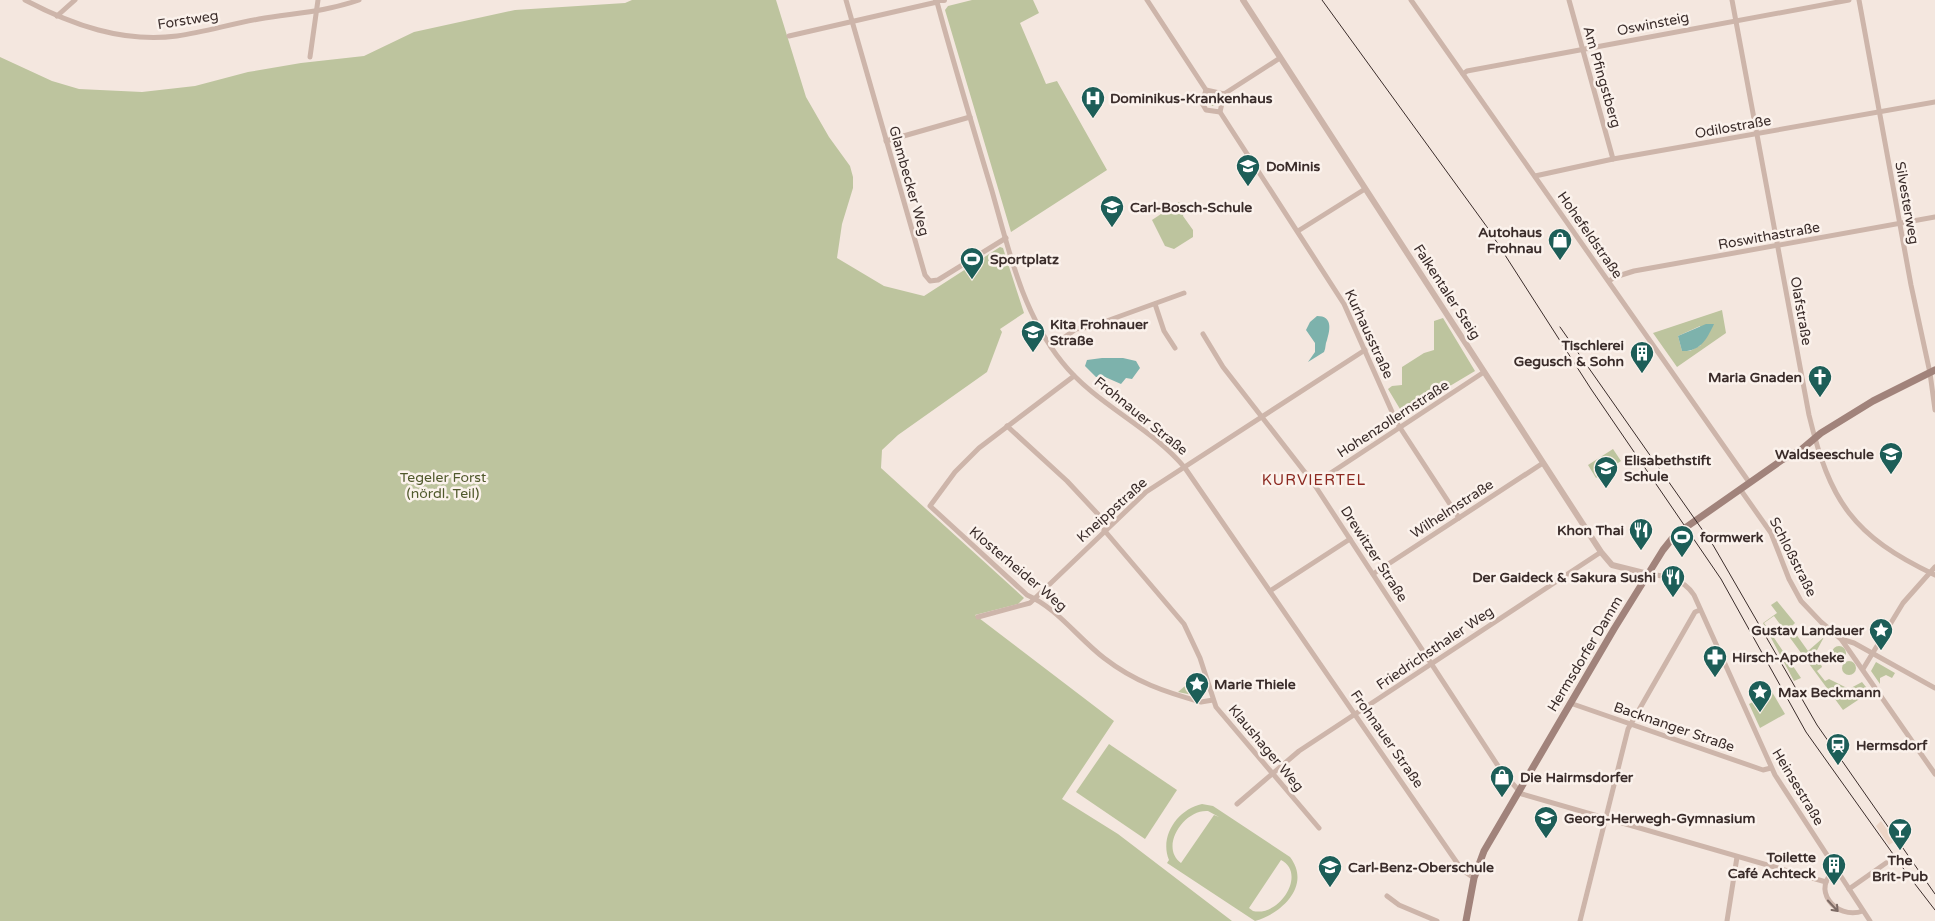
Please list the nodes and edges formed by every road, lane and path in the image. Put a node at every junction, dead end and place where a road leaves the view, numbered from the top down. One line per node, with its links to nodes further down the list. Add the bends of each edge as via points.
1 (25, 0): 15 (street, Forstweg)
2 (75, 0): 15 (street)
3 (318, 0): 14 (street)
4 (359, 0): 14 (street, Forstweg)
5 (846, 0): 17 (street, Glambecker Weg)
6 (1147, 0): 23 (street, Kurhausstraße)
7 (1243, 0): 21 (street, Falkentaler Steig)
8 (1411, 0): 22 (street, Hohefeldstraße)
9 (1569, 0): 19 (street, Am Pfingstberg)
10 (1732, 0): 16 (street, Olafstraße)
11 (1849, 0): 16 (street, Oswinsteig)
12 (1859, 0): 27 (street, Silvesterweg)
13 (939, 1): 17 (street); 28 (street, Frohnauer Straße)
14 (316, 12): 15 (street, Forstweg, via 272,17 178,36 145,38 110,33); 20 (street)
15 (57, 16)
16 (1736, 20): 19 (street, Oswinsteig); 29 (street, Olafstraße)
17 (852, 21): 18 (street); 30 (street, Glambecker Weg)
18 (789, 36)
19 (1582, 49): 22 (street, Oswinsteig); 31 (street, Am Pfingstberg)
20 (310, 57)
21 (1280, 58): 24 (street); 33 (street, Falkentaler Steig)
22 (1462, 74): 32 (street, Hohefeldstraße)
23 (1206, 90): 24 (street); 26 (street, Kurhausstraße, via 1202,103 1206,110)
24 (1224, 94): 26 (street)
25 (1935, 102): 27 (street, Odilostraße)
26 (1220, 112): 36 (street, Kurhausstraße)
27 (1879, 112): 29 (street, Odilostraße); 35 (street, Silvesterweg)
28 (970, 117): 30 (street); 37 (street, Frohnauer Straße)
29 (1757, 134): 31 (street, Odilostraße); 38 (street, Olafstraße)
30 (886, 141): 37 (street, Glambecker Weg, via 927,279 938,280)
31 (1613, 159): 32 (street, Odilostraße)
32 (1535, 176): 39 (street, Hohefeldstraße)
33 (1365, 189): 36 (street); 46 (street, Falkentaler Steig)
34 (1935, 217): 35 (street, Roswithastraße)
35 (1899, 224): 38 (street, Roswithastraße); 47 (street, Silvesterweg)
36 (1298, 232): 45 (street, Kurhausstraße, via 1344,304)
37 (1006, 238): 43 (street, Frohnauer Straße, via 1025,300)
38 (1778, 247): 39 (street, Roswithastraße, via 1634,271); 53 (street, Olafstraße)
39 (1608, 281): 56 (street, Hohefeldstraße)
40 (1184, 293): 41 (street)
41 (1155, 304): 43 (street, via 1076,329); 44 (street, via 1164,331)
42 (1203, 334): 50 (street, Drewitzer Straße, via 1223,367)
43 (1051, 347): 48 (street, Frohnauer Straße)
44 (1176, 348)
45 (1365, 350): 50 (street, Kneippstraße); 52 (street, Kurhausstraße)
46 (1484, 372): 52 (street, Hohenzollernstraße); 54 (street, Falkentaler Steig)
47 (1932, 372): 49 (street, Silvesterweg); 53 (main road, Hermsdorfer Damm, via 1873,401)
48 (1074, 376): 51 (street, Klosterheider Weg); 55 (street, Frohnauer Straße, via 1165,448)
49 (1935, 410)
50 (1263, 418): 55 (street, Kneippstraße); 57 (street, Drewitzer Straße)
51 (1007, 426): 60 (street, via 1067,481); 69 (street, Klosterheider Weg, via 962,465 930,506)
52 (1400, 428): 57 (street, Hohenzollernstraße); 59 (street, Kurhausstraße)
53 (1811, 440): 56 (main road, Hermsdorfer Damm); 67 (street, Olafstraße, via 1833,489 1853,518 1882,545)
54 (1543, 463): 59 (street, Wilhelmstraße); 63 (street, Falkentaler Steig)
55 (1185, 468): 60 (street, Kneippstraße, via 1146,492); 68 (street, Frohnauer Straße)
56 (1749, 482): 58 (main road, Hermsdorfer Damm)
57 (1314, 484): 62 (street, Drewitzer Straße)
58 (1740, 489): 66 (main road, Hermsdorfer Damm, via 1675,535); 72 (street, Schloßstraße, via 1771,533 1801,601)
59 (1458, 518): 65 (street, Wilhelmstraße)
60 (1109, 526): 61 (street, Kneippstraße)
61 (1104, 530): 69 (street, Kneippstraße); 77 (street, Klaushager Weg, via 1184,624 1200,658)
62 (1350, 539): 65 (street, Drewitzer Straße); 68 (street)
63 (1601, 552): 66 (street, Falkentaler Steig, via 1612,565); 74 (street, Friedrichsthaler Weg)
64 (1935, 567): 67 (street)
65 (1373, 574): 74 (street, Drewitzer Straße)
66 (1648, 574): 70 (street, Heinsestraße, via 1681,582 1690,590); 78 (main road, Hermsdorfer Damm)
67 (1932, 574): 73 (street, via 1903,603)
68 (1270, 591): 79 (street, Frohnauer Straße)
69 (1035, 598): 71 (street, Kneippstraße, via 1026,605); 77 (street, Klosterheider Weg, via 1104,658 1133,678 1201,702)
70 (1700, 610): 80 (street, via 1695,612); 81 (street, Heinsestraße)
71 (978, 618)
72 (1841, 639): 73 (street, Schloßstraße); 75 (street)
73 (1872, 653): 75 (street); 76 (street, Schloßstraße)
74 (1432, 663): 79 (street, Friedrichsthaler Weg); 84 (street, Drewitzer Straße)
75 (1863, 669): 83 (street)
76 (1935, 688)
77 (1213, 700): 82 (street, Klaushager Weg)
78 (1570, 703): 80 (street, Backnanger Straße); 84 (main road, Hermsdorfer Damm)
79 (1355, 714): 82 (street, Friedrichsthaler Weg, via 1299,751); 91 (street, Frohnauer Straße, via 1465,874)
80 (1630, 724): 81 (street, Backnanger Straße, via 1763,770); 86 (street)
81 (1771, 768): 90 (street, Heinsestraße)
82 (1272, 774): 85 (street, Friedrichsthaler Weg); 87 (street, Klaushager Weg)
83 (1935, 774)
84 (1518, 791): 86 (street); 91 (main road, Hermsdorfer Damm, via 1484,851)
85 (1237, 804)
86 (1606, 818): 88 (street); 98 (street)
87 (1319, 828)
88 (1737, 857): 92 (street); 99 (street)
89 (1886, 863): 93 (street)
90 (1836, 870): 92 (street); 93 (street, Heinsestraße)
91 (1474, 878): 97 (main road, Hermsdorfer Damm)
92 (1826, 882): 95 (street, one-way to 95, via 1825,894 1833,908 1850,915)
93 (1849, 890): 95 (street, Heinsestraße)
94 (1387, 896): 96 (street, via 1399,905)
95 (1863, 911): 100 (street, Heinsestraße)
96 (1437, 921)
97 (1466, 921)
98 (1580, 921)
99 (1727, 921)
100 (1870, 921)

